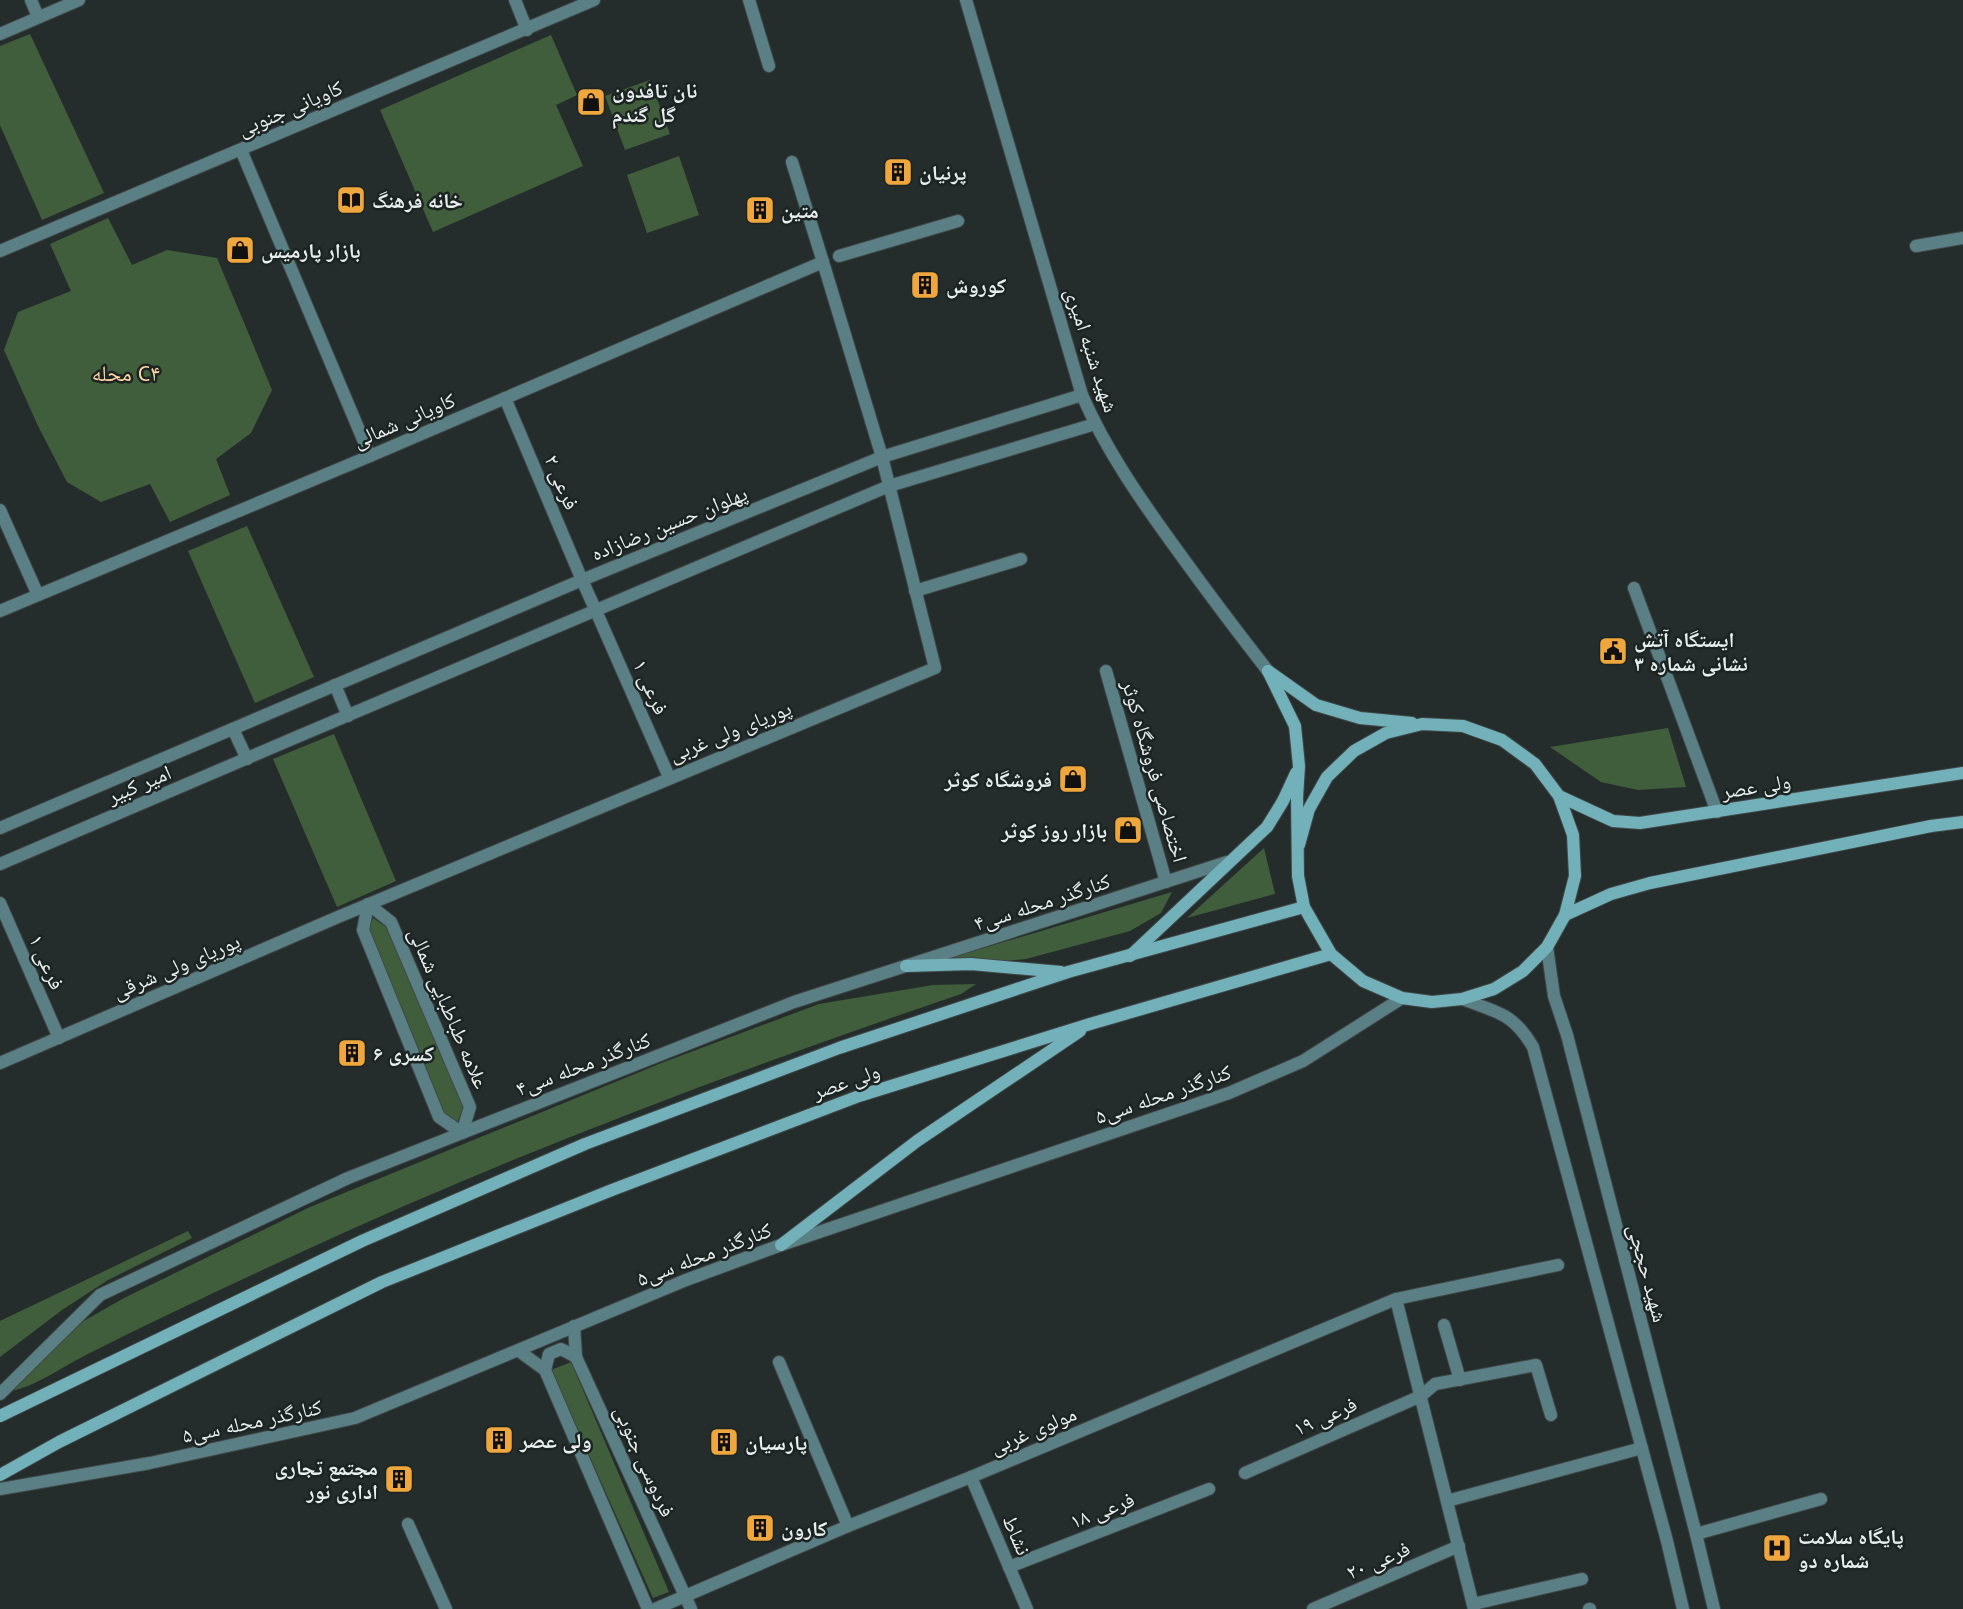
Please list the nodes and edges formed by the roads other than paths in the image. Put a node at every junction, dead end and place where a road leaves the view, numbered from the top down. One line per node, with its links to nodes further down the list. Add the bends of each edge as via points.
1 (31, 0): 7 (street)
2 (79, 0): 7 (street)
3 (515, 0): 8 (street)
4 (594, 0): 8 (street, کاویانی جنوبی)
5 (749, 0): 10 (street)
6 (966, 0): 19 (street, شهید شنبه امیری)
7 (39, 17): 9 (street)
8 (527, 30): 11 (street, کاویانی جنوبی)
9 (0, 34)
10 (769, 66)
11 (241, 150): 16 (street, کاویانی جنوبی); 22 (street)
12 (792, 162): 18 (street, پوریای ولی غربی)
13 (958, 221): 17 (street)
14 (1963, 238): 15 (street)
15 (1916, 246)
16 (0, 251)
17 (839, 256)
18 (823, 262): 20 (street, کاویانی شمالی); 23 (street, پوریای ولی غربی)
19 (1083, 395): 21 (street, شهید شنبه امیری); 23 (street, پهلوان حسین رضازاده)
20 (505, 398): 22 (street, کاویانی شمالی); 27 (street, فرعی ۲)
21 (1095, 424): 24 (street); 34 (street, شهید شنبه امیری, via 1139,497)
22 (370, 456): 30 (street, کاویانی شمالی)
23 (882, 457): 24 (street, پوریای ولی غربی); 27 (street, پهلوان حسین رضازاده)
24 (889, 486): 29 (street, پوریای ولی غربی); 32 (street)
25 (0, 510): 30 (street)
26 (1021, 559): 29 (street)
27 (582, 580): 32 (street, فرعی ۲); 35 (street, پهلوان حسین رضازاده)
28 (1634, 588): 45 (street)
29 (915, 591): 43 (street, پوریای ولی غربی, via 935,668)
30 (38, 596): 31 (street, کاویانی شمالی)
31 (0, 611)
32 (597, 611): 37 (street); 43 (street, فرعی ۱)
33 (1106, 671): 51 (street, اختصاصی فروشگاه کوثر)
34 (1268, 671): 38 (main road, via 1316,705 1360,717); 41 (main road, via 1294,726)
35 (335, 685): 36 (street, پهلوان حسین رضازاده); 37 (street)
36 (278, 710): 39 (street, امیر کبیر)
37 (348, 716): 40 (street, امیر کبیر)
38 (1422, 724): 44 (main road, via 1463,726 1502,740 1535,764); 48 (main road, via 1386,733 1354,751 1327,777 1309,809)
39 (233, 729): 40 (street); 47 (street, امیر کبیر)
40 (247, 759): 50 (street, امیر کبیر)
41 (1299, 766): 48 (main road); 49 (main road, via 1267,826)
42 (1963, 773): 45 (main road, ولی عصر)
43 (669, 777): 53 (street, پوریای ولی غربی)
44 (1559, 796): 45 (main road, ولی عصر, via 1613,821 1640,823); 55 (main road, via 1573,835 1575,876)
45 (1717, 812)
46 (1963, 822): 55 (main road, via 1650,883 1611,894)
47 (0, 828)
48 (1299, 844): 54 (main road, via 1298,876)
49 (1227, 862): 51 (street, کنارگذر محله سی۴); 58 (main road)
50 (0, 864)
51 (1166, 882): 59 (street, کنارگذر محله سی۴)
52 (0, 903): 64 (street, فرعی ۱)
53 (368, 904): 64 (street, پوریای ولی شرقی); 66 (street, via 363,930 439,1116); 66 (street, علامه طباطبایی شمالی, via 391,922 470,1107)
54 (1304, 907): 57 (main road); 58 (main road, ولی عصر)
55 (1565, 915): 56 (main road)
56 (1547, 947): 62 (main road, via 1523,971 1494,989); 91 (street, شهید حججی, via 1554,996)
57 (1331, 954): 61 (main road, via 1363,981); 63 (main road, ولی عصر)
58 (1129, 957): 60 (main road, ولی عصر)
59 (906, 966): 60 (main road, via 971,964); 66 (street, کنارگذر محله سی۴, via 794,1002)
60 (1068, 972): 80 (main road, ولی عصر, via 839,1048 585,1144 362,1241)
61 (1402, 998): 62 (main road, via 1432,1002); 67 (street, کنارگذر محله سی۵, via 1303,1061 1229,1093)
62 (1462, 999): 81 (street, via 1504,1014 1522,1029 1533,1047)
63 (1090, 1024): 67 (main road, via 917,1141); 83 (main road, ولی عصر, via 859,1096 382,1282)
64 (59, 1038): 65 (street, پوریای ولی شرقی)
65 (0, 1063)
66 (462, 1133): 77 (street, کنارگذر محله سی۴, via 348,1178 100,1294)
67 (781, 1245): 71 (street, کنارگذر محله سی۵)
68 (1558, 1265): 69 (street, مولوی غربی)
69 (1396, 1299): 78 (street); 84 (street, مولوی غربی)
70 (1444, 1324): 76 (street)
71 (574, 1326): 72 (street, کنارگذر محله سی۵); 73 (street, فردوسی جنوبی)
72 (519, 1351): 75 (street); 85 (street, کنارگذر محله سی۵, via 355,1418 150,1463)
73 (576, 1357): 75 (street, via 561,1349 549,1354); 95 (street, فردوسی جنوبی)
74 (778, 1362): 90 (street)
75 (545, 1370): 99 (street)
76 (1460, 1380): 78 (street, فرعی ۱۹, via 1435,1384); 79 (street, فرعی ۱۹, via 1536,1365)
77 (0, 1394)
78 (1421, 1396): 82 (street, فرعی ۱۹); 88 (street)
79 (1551, 1415)
80 (0, 1416)
81 (1642, 1448): 88 (street); 104 (street)
82 (1245, 1473)
83 (0, 1475)
84 (971, 1477): 90 (street, مولوی غربی); 93 (street, نشاط)
85 (0, 1489)
86 (1209, 1489): 93 (street, فرعی ۱۸)
87 (1821, 1499): 91 (street)
88 (1447, 1501): 92 (street)
89 (408, 1524): 98 (street)
90 (848, 1526): 95 (street, مولوی غربی)
91 (1696, 1534): 105 (street, شهید حججی)
92 (1459, 1546): 97 (street); 103 (street, فرعی ۲۰)
93 (1009, 1567): 102 (street, نشاط)
94 (1582, 1579): 96 (street)
95 (685, 1596): 100 (street, مولوی غربی); 101 (street, فردوسی جنوبی)
96 (1506, 1604): 97 (street)
97 (1474, 1607)
98 (447, 1609)
99 (648, 1609)
100 (655, 1609)
101 (691, 1609)
102 (1027, 1609)
103 (1313, 1609)
104 (1683, 1609)
105 (1714, 1609)

